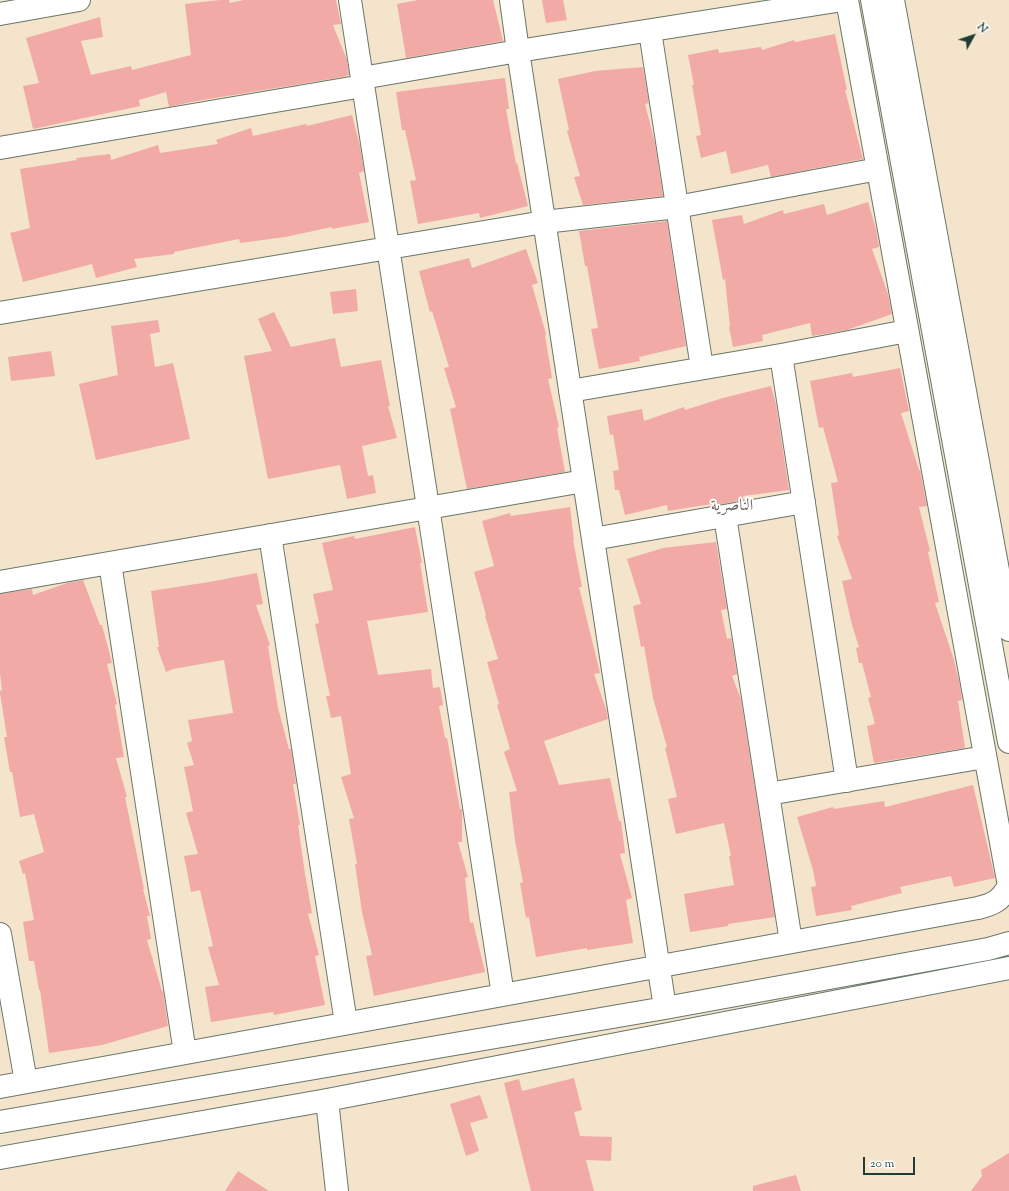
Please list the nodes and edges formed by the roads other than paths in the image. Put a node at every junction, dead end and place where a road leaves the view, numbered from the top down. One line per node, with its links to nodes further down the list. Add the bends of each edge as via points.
1 (79, 0): 8 (street)
2 (350, 0): 11 (street)
3 (511, 0): 10 (street)
4 (843, 0): 9 (street)
5 (847, 0): 13 (street)
6 (872, 0): 31 (street)
7 (892, 0): 30 (street)
8 (0, 14)
9 (650, 31): 10 (street); 14 (street)
10 (518, 51): 11 (street); 15 (street)
11 (363, 82): 12 (street); 16 (street)
12 (0, 148)
13 (878, 169): 14 (street); 18 (street)
14 (677, 207): 15 (street); 20 (street)
15 (544, 222): 16 (street); 21 (street)
16 (388, 248): 17 (street); 24 (street)
17 (0, 313)
18 (907, 331): 19 (street); 32 (street)
19 (780, 355): 20 (street); 23 (street)
20 (702, 368): 21 (street)
21 (570, 391): 22 (street)
22 (584, 481): 24 (street); 27 (street)
23 (804, 502): 25 (street); 33 (street)
24 (428, 508): 26 (street); 40 (street)
25 (725, 516): 27 (street); 34 (street)
26 (270, 535): 28 (street); 42 (street)
27 (593, 539): 38 (street)
28 (110, 563): 29 (street); 43 (street)
29 (0, 582)
30 (1009, 630)
31 (1009, 742)
32 (986, 757): 33 (street); 36 (street, via 1009,886 998,901 978,908)
33 (847, 781): 34 (street)
34 (768, 794): 36 (street)
35 (0, 934): 44 (street)
36 (791, 942): 38 (street)
37 (1009, 943): 41 (street)
38 (659, 966): 40 (street); 41 (street)
39 (1009, 968): 46 (street)
40 (503, 995): 42 (street)
41 (665, 1008): 47 (street)
42 (346, 1023): 43 (street)
43 (185, 1053): 44 (street)
44 (26, 1082): 45 (street)
45 (0, 1087)
46 (327, 1100): 48 (street); 49 (street)
47 (0, 1122)
48 (0, 1158)
49 (337, 1191)

